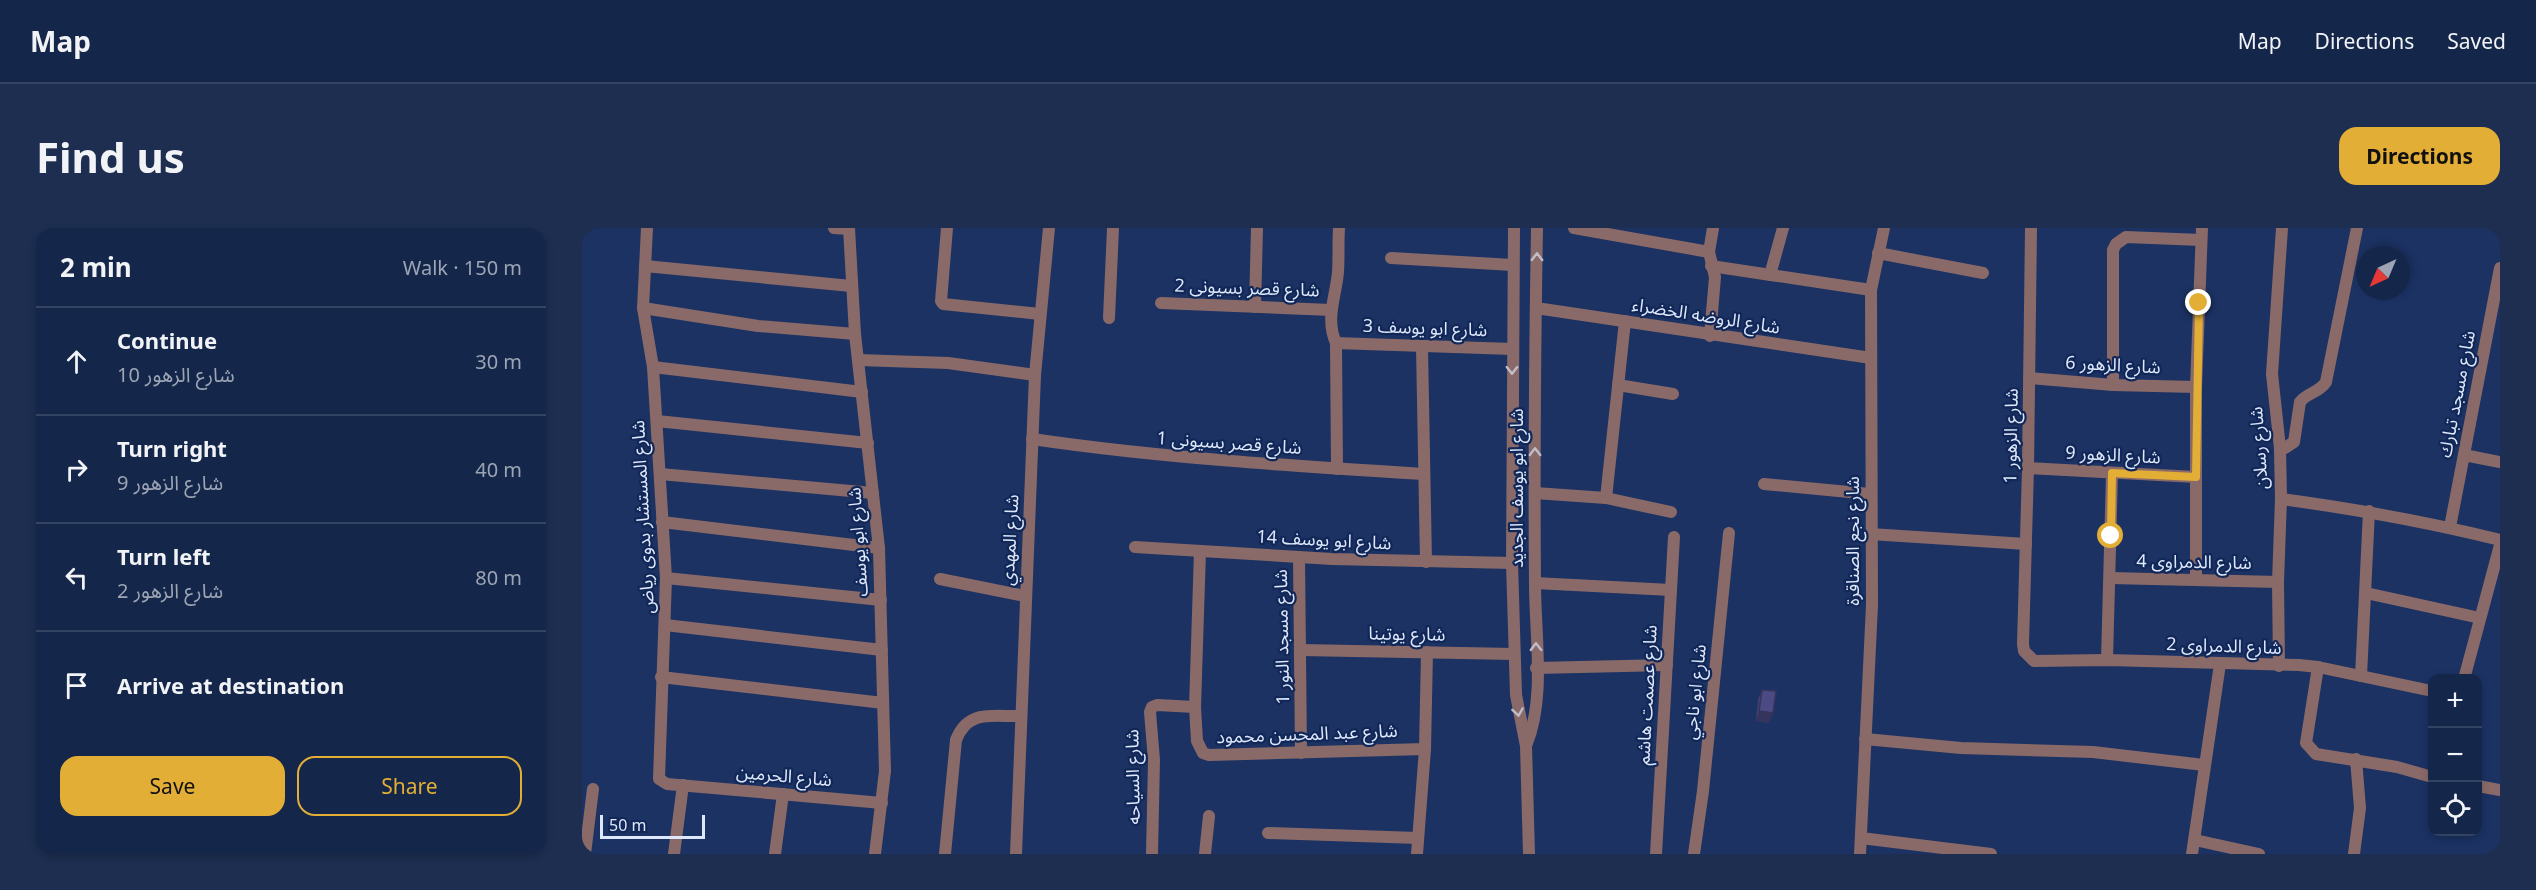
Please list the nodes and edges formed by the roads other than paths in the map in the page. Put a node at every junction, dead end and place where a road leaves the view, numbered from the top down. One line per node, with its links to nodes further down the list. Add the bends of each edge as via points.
1 (647, 228): 23 (street, شارع المستشار بدوى رياض)
2 (834, 228): 17 (street)
3 (947, 228): 35 (street, via 943,304)
4 (1048, 228): 35 (street, شارع المهدي)
5 (1113, 228): 36 (street)
6 (1257, 228): 31 (street)
7 (1339, 228): 34 (street, via 1338,271)
8 (1514, 228): 22 (street, شارع ابو يوسف الجديد)
9 (1537, 228): 33 (street, شارع ابو يوسف الجديد, one-way to 9)
10 (1574, 228): 19 (street)
11 (1713, 228): 19 (street)
12 (1783, 228): 27 (street)
13 (1884, 228): 20 (street, شارع نجع الصناقرة)
14 (2031, 228): 47 (street, شارع الزهور 1)
15 (2282, 228): 56 (street, شارع رسلان, via 2272,374)
16 (2357, 228): 56 (street, via 2326,381 2300,402 2294,442)
17 (849, 229): 28 (street, شارع ابو يوسف)
18 (2201, 234): 49 (street, via 2126,237 2116,244); 50 (street)
19 (1709, 252): 24 (street)
20 (1878, 253): 26 (street); 29 (street, شارع نجع الصناقرة)
21 (1391, 258): 22 (street)
22 (1513, 265): 42 (street, شارع ابو يوسف الجديد)
23 (645, 266): 28 (street); 32 (street, شارع المستشار بدوى رياض)
24 (1711, 266): 27 (street); 39 (street, via 1714,277)
25 (2500, 268): 57 (street, شارع مسجد تبارك)
26 (1983, 273)
27 (1770, 275): 29 (street)
28 (851, 286): 38 (street, شارع ابو يوسف)
29 (1871, 290): 43 (street, شارع نجع الصناقرة)
30 (1161, 303): 31 (street, شارع قصر بسيونى 2)
31 (1254, 307): 34 (street, شارع قصر بسيونى 2)
32 (643, 308): 38 (street, via 758,326); 45 (street, شارع المستشار بدوى رياض)
33 (1536, 308): 37 (street, شارع الروضه الخضراء); 67 (street, شارع ابو يوسف الجديد, one-way to 33)
34 (1331, 310): 40 (street)
35 (1040, 314): 46 (street, شارع المهدي)
36 (1108, 318)
37 (1625, 321): 39 (street, شارع الروضه الخضراء); 48 (street)
38 (855, 334): 44 (street, شارع ابو يوسف)
39 (1710, 336): 43 (street, شارع الروضه الخضراء)
40 (1336, 343): 41 (street, شارع ابو يوسف 3); 60 (street)
41 (1422, 347): 42 (street, شارع ابو يوسف 3); 63 (street)
42 (1512, 349): 86 (street, شارع ابو يوسف الجديد, one-way to 86)
43 (1871, 358): 68 (street, شارع نجع الصناقرة)
44 (858, 360): 46 (street, via 948,363); 51 (street, شارع ابو يوسف)
45 (653, 367): 51 (street); 53 (street, شارع المستشار بدوى رياض)
46 (1035, 375): 54 (street, شارع المهدي)
47 (2030, 378): 49 (street, شارع الزهور 6); 59 (street, شارع الزهور 1)
48 (1618, 385): 52 (street); 69 (street)
49 (2113, 385): 50 (street, شارع الزهور 6)
50 (2196, 387): 64 (street)
51 (862, 392): 55 (street, شارع ابو يوسف)
52 (1673, 394)
53 (657, 421): 55 (street); 62 (street, شارع المستشار بدوى رياض)
54 (1032, 439): 60 (street, شارع قصر بسيونى 1, via 1124,453); 95 (street, شارع المهدي)
55 (868, 443): 66 (street, شارع ابو يوسف)
56 (2280, 448): 70 (street, شارع رسلان)
57 (2464, 455): 58 (street); 74 (street, شارع مسجد تبارك)
58 (2500, 462)
59 (2028, 468): 61 (street, شارع الزهور 9); 79 (street, شارع الزهور 1)
60 (1337, 469): 63 (street, شارع قصر بسيونى 1)
61 (2112, 473): 64 (street, شارع الزهور 9); 88 (street)
62 (660, 474): 66 (street); 73 (street, شارع المستشار بدوى رياض)
63 (1424, 474): 85 (street)
64 (2196, 477): 90 (street)
65 (1764, 484): 68 (street)
66 (873, 493): 82 (street, شارع ابو يوسف)
67 (1535, 493): 69 (street); 92 (street, شارع ابو يوسف الجديد)
68 (1870, 494): 76 (street, شارع نجع الصناقرة)
69 (1606, 498): 72 (street)
70 (2281, 499): 71 (street); 91 (street, شارع رسلان)
71 (2369, 511): 74 (street); 94 (street)
72 (1671, 512)
73 (662, 522): 82 (street); 87 (street, شارع المستشار بدوى رياض)
74 (2450, 527): 78 (street)
75 (1729, 533): 148 (street, شارع ابو ناجي)
76 (1870, 534): 79 (street); 119 (street, شارع نجع الصناقرة, via 1872,605)
77 (1674, 537): 93 (street, شارع عصمت هاشم)
78 (2500, 540)
79 (2026, 544): 99 (street, شارع الزهور 1)
80 (2500, 545): 97 (street)
81 (1135, 547): 83 (street, شارع ابو يوسف 14)
82 (879, 548): 96 (street, شارع ابو يوسف)
83 (1200, 551): 84 (street, شارع ابو يوسف 14); 117 (street)
84 (1299, 557): 85 (street, شارع ابو يوسف 14); 101 (street, شارع مسجد النور 1)
85 (1426, 562): 86 (street, شارع ابو يوسف 14)
86 (1512, 563): 103 (street, شارع ابو يوسف الجديد)
87 (666, 578): 96 (street); 98 (street, شارع المستشار بدوى رياض)
88 (2110, 578): 90 (street, شارع الدمراوى 4); 104 (street)
89 (940, 579): 95 (street)
90 (2196, 579): 91 (street, شارع الدمراوى 4)
91 (2278, 582): 107 (street, شارع رسلان)
92 (1534, 583): 93 (street); 109 (street, شارع ابو يوسف الجديد, one-way to 92)
93 (1671, 590): 106 (street, شارع عصمت هاشم)
94 (2366, 593): 97 (street); 111 (street)
95 (1025, 596): 118 (street, شارع المهدي)
96 (881, 600): 100 (street, شارع ابو يوسف)
97 (2480, 618): 110 (street)
98 (666, 625): 100 (street); 112 (street, شارع المستشار بدوى رياض)
99 (2023, 644): 104 (street, شارع الدمراوى 2, via 2034,662)
100 (882, 650): 116 (street, شارع ابو يوسف)
101 (1300, 650): 102 (street, شارع يوتينا); 122 (street, شارع مسجد النور 1)
102 (1426, 652): 103 (street, شارع يوتينا); 121 (street)
103 (1514, 654): 113 (street, شارع ابو يوسف الجديد)
104 (2107, 660): 105 (street, شارع الدمراوى 2)
105 (2220, 664): 107 (street, شارع الدمراوى 2); 124 (street)
106 (1667, 666): 109 (street); 147 (street, شارع عصمت هاشم)
107 (2280, 666): 108 (street, شارع الدمراوى 2)
108 (2318, 667): 111 (street, شارع الدمراوى 2); 123 (street, via 2306,743 2316,754)
109 (1536, 668): 114 (street, شارع ابو يوسف الجديد)
110 (2465, 674)
111 (2361, 676): 115 (street, شارع الدمراوى 2)
112 (661, 677): 116 (street); 126 (street, شارع المستشار بدوى رياض, via 659,779)
113 (1516, 683): 114 (street, via 1523,693); 120 (street, شارع ابو يوسف الجديد, one-way to 120)
114 (1537, 685): 120 (street, شارع ابو يوسف الجديد, via 1536,716)
115 (2428, 691)
116 (884, 703): 131 (street, شارع ابو يوسف)
117 (1195, 706): 122 (street, شارع عبد المحسن محمود, via 1197,741 1199,748 1209,755); 143 (street, شارع السياحه, via 1157,705 1150,712 1154,760)
118 (1020, 716): 141 (street, via 977,717 960,729); 142 (street, شارع المهدي)
119 (1865, 739): 124 (street, via 1961,748 2093,752); 135 (street, شارع نجع الصناقرة)
120 (1526, 746): 146 (street, شارع ابو يوسف الجديد)
121 (1425, 749): 122 (street, شارع عبد المحسن محمود); 134 (street)
122 (1301, 753)
123 (2356, 759): 125 (street); 153 (street, via 2360,808)
124 (2204, 765): 136 (street)
125 (2428, 776)
126 (683, 785): 130 (street, شارع الحرمين); 138 (street)
127 (2482, 787): 129 (street)
128 (593, 789): 137 (street)
129 (2500, 790)
130 (783, 794): 131 (street, شارع الحرمين); 139 (street)
131 (882, 803): 140 (street, شارع ابو يوسف)
132 (1209, 816): 144 (street)
133 (1268, 833): 134 (street)
134 (1418, 838): 145 (street)
135 (1861, 838): 149 (street, شارع نجع الصناقرة); 150 (street)
136 (2195, 840): 151 (street); 152 (street)
137 (585, 854)
138 (674, 854)
139 (775, 854)
140 (875, 854)
141 (945, 854)
142 (1016, 854)
143 (1152, 854)
144 (1205, 854)
145 (1417, 854)
146 (1529, 854)
147 (1656, 854)
148 (1694, 854)
149 (1860, 854)
150 (1991, 854)
151 (2192, 854)
152 (2259, 854)
153 (2354, 854)

